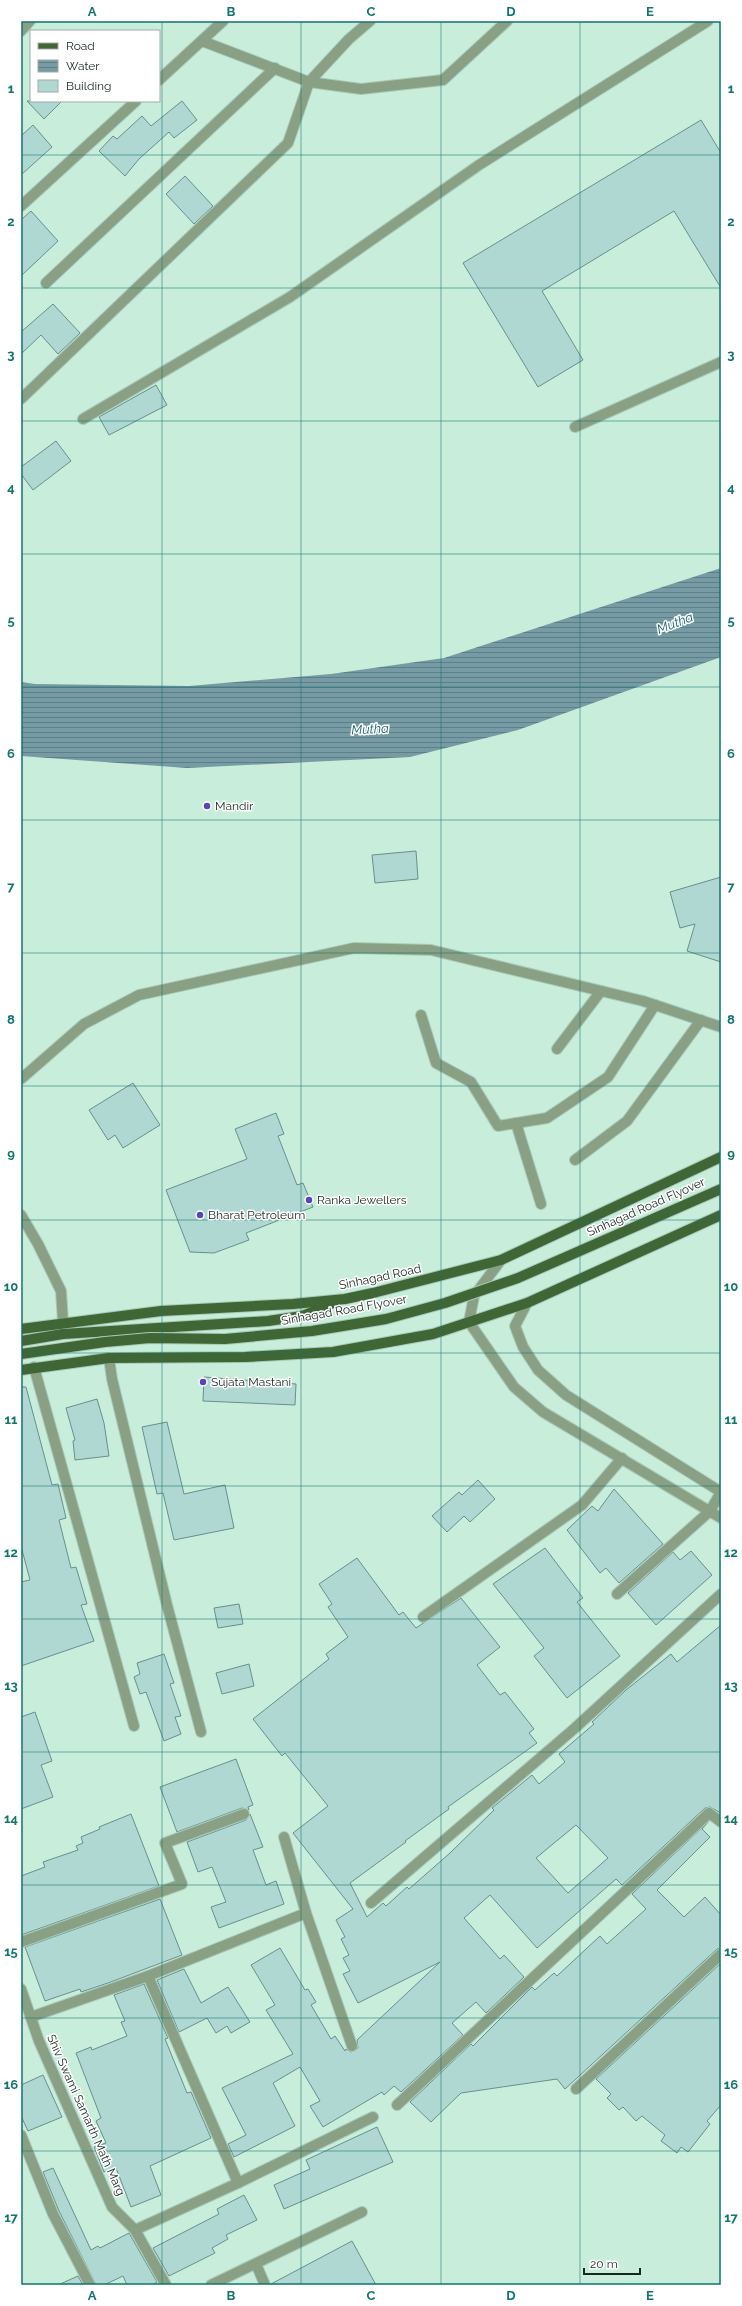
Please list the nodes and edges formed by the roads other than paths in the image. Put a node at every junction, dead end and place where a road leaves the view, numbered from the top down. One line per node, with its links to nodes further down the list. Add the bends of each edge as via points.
1 (30, 21): 6 (street)
2 (223, 21): 7 (street)
3 (370, 21): 10 (street, via 349,39)
4 (507, 21): 10 (street, via 443,80 361,89)
5 (708, 21): 16 (street, via 479,165 290,297)
6 (21, 31)
7 (202, 41): 8 (street); 9 (street)
8 (275, 68): 10 (street); 13 (street)
9 (160, 79)
10 (309, 82): 15 (street, via 288,143)
11 (135, 102): 12 (street)
12 (21, 206)
13 (46, 283)
14 (721, 362): 17 (street)
15 (21, 399)
16 (83, 419)
17 (575, 427)
18 (601, 991): 19 (street); 23 (street); 24 (street, via 431,950 354,948 139,995 84,1024)
19 (655, 1005): 21 (street); 25 (street, via 608,1077 547,1118)
20 (421, 1015): 25 (street, via 436,1063 471,1082 498,1126)
21 (701, 1020): 22 (street); 27 (street, via 627,1122)
22 (721, 1027)
23 (557, 1049)
24 (21, 1079)
25 (516, 1123): 29 (street)
26 (721, 1157): 32 (main road, Sinhagad Road)
27 (575, 1160)
28 (721, 1189): 39 (main road, Sinhagad Road Flyover, bridge, via 518,1278 445,1304 386,1319 304,1332 225,1339 128,1340)
29 (540, 1204)
30 (721, 1214): 34 (main road)
31 (21, 1215): 35 (street, via 61,1291)
32 (501, 1260): 33 (main road, Sinhagad Road); 36 (street, via 474,1296)
33 (345, 1299): 35 (main road, Sinhagad Road, via 161,1311); 38 (main road, Sinhagad Road Flyover, via 302,1316 268,1321 63,1334)
34 (527, 1303): 36 (main road); 44 (street, via 515,1326 523,1348 538,1370 566,1395)
35 (63, 1322): 37 (main road, Sinhagad Road)
36 (468, 1322): 40 (main road, via 434,1334 332,1352 245,1357); 43 (street, via 514,1388 544,1412)
37 (21, 1329)
38 (21, 1341)
39 (21, 1354)
40 (109, 1358): 41 (main road); 51 (street, via 165,1597)
41 (34, 1367): 42 (main road); 50 (street)
42 (21, 1370)
43 (622, 1458): 45 (street); 49 (street, via 582,1505)
44 (721, 1492): 45 (street)
45 (710, 1511): 46 (street); 47 (street)
46 (721, 1518)
47 (618, 1594)
48 (721, 1594): 55 (street, via 534,1765)
49 (423, 1617)
50 (134, 1726)
51 (201, 1732)
52 (244, 1814): 57 (street, via 166,1844 182,1884)
53 (721, 1822): 64 (street, via 709,1813)
54 (284, 1837): 56 (street)
55 (371, 1903)
56 (306, 1913): 59 (street); 62 (street)
57 (21, 1942)
58 (721, 1954): 63 (street)
59 (148, 1976): 61 (street); 67 (street)
60 (21, 1989): 61 (street, Shiv Swami Samarth Math Marg)
61 (30, 2017): 69 (street, Shiv Swami Samarth Math Marg, via 112,2207)
62 (352, 2046)
63 (576, 2089)
64 (397, 2105)
65 (373, 2117): 67 (street)
66 (21, 2135): 71 (street, via 53,2214)
67 (238, 2183): 69 (street)
68 (362, 2212): 70 (street)
69 (134, 2230): 72 (street, Shiv Swami Samarth Math Marg)
70 (256, 2264): 73 (street); 74 (street)
71 (90, 2285)
72 (166, 2285)
73 (211, 2285)
74 (265, 2285)

